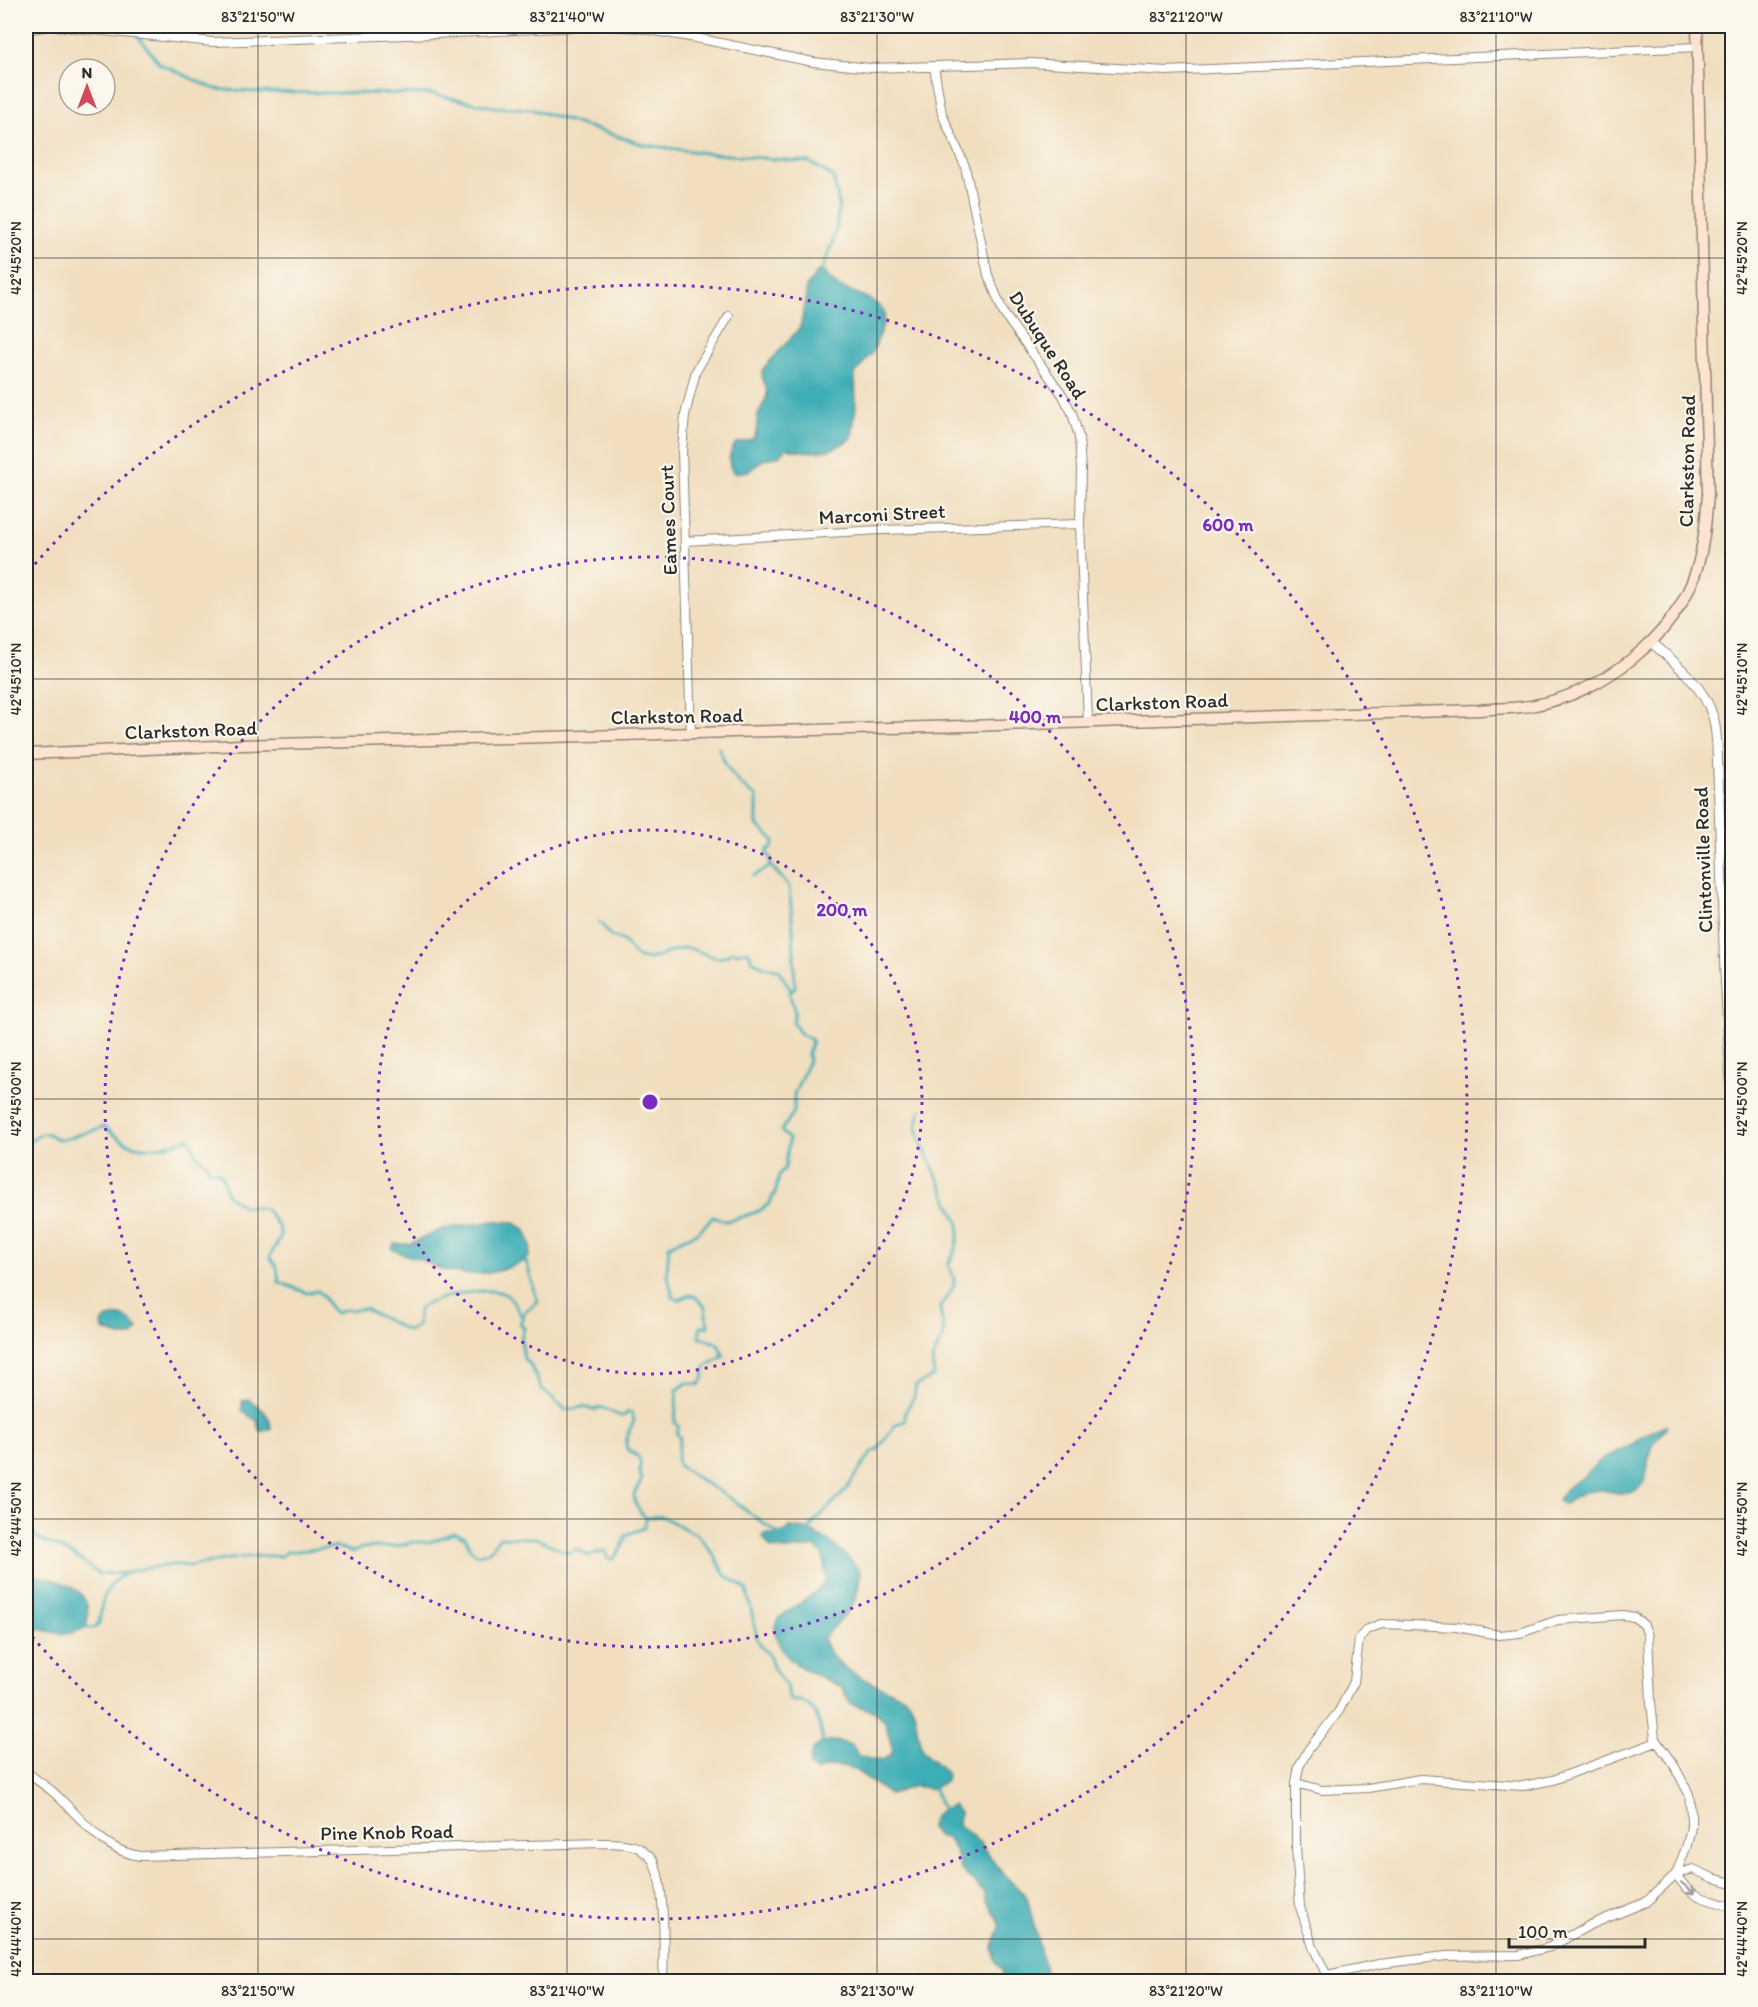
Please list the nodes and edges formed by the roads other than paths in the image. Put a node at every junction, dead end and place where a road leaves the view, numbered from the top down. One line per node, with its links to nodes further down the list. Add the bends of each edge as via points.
1 (49, 26): 7 (street)
2 (54, 26): 3 (street, via 213,42)
3 (565, 26): 4 (street)
4 (598, 26)
5 (607, 26): 9 (street, via 638,28 833,65)
6 (1697, 26): 8 (main road, Clarkston Road)
7 (26, 30)
8 (1697, 46): 9 (street, via 1166,71 1059,64); 13 (main road, Clarkston Road, via 1706,524 1696,572 1679,606)
9 (934, 67): 11 (street, Dubuque Road, via 942,114 965,166 988,275 1016,334 1072,413 1079,437)
10 (729, 316): 12 (street, Eames Court, via 696,371 685,415)
11 (1080, 524): 12 (street, Marconi Street); 14 (street, Dubuque Road)
12 (685, 541): 15 (street, Eames Court)
13 (1651, 642): 14 (main road, Clarkston Road, via 1618,671 1575,694 1535,705); 17 (street, Clintonville Road, via 1678,664 1707,700 1714,719)
14 (1088, 722): 15 (main road, Clarkston Road)
15 (691, 734): 16 (main road, Clarkston Road)
16 (26, 754)
17 (1732, 1067): 18 (street, Clintonville Road)
18 (1732, 1101)
19 (1657, 1742): 21 (street, via 1553,1780 1523,1786 1420,1779 1368,1788 1322,1790); 21 (street, via 1648,1636 1644,1625 1634,1617 1558,1620 1527,1631 1499,1635 1457,1627 1381,1624 1365,1630 1359,1639 1354,1682 1339,1711 1308,1750); 22 (street, via 1689,1794 1691,1827)
20 (26, 1772): 26 (street, Pine Knob Road, via 100,1839 124,1854 140,1856 603,1843 640,1848 653,1860 658,1879)
21 (1296, 1784): 25 (street, via 1300,1907 1313,1947)
22 (1676, 1874): 23 (street, via 1693,1869); 24 (street, one-way to 24, via 1691,1892); 25 (street, via 1646,1902 1550,1947 1519,1955 1446,1956 1379,1964)
23 (1732, 1883)
24 (1732, 1907)
25 (1329, 1978)
26 (663, 1982)

